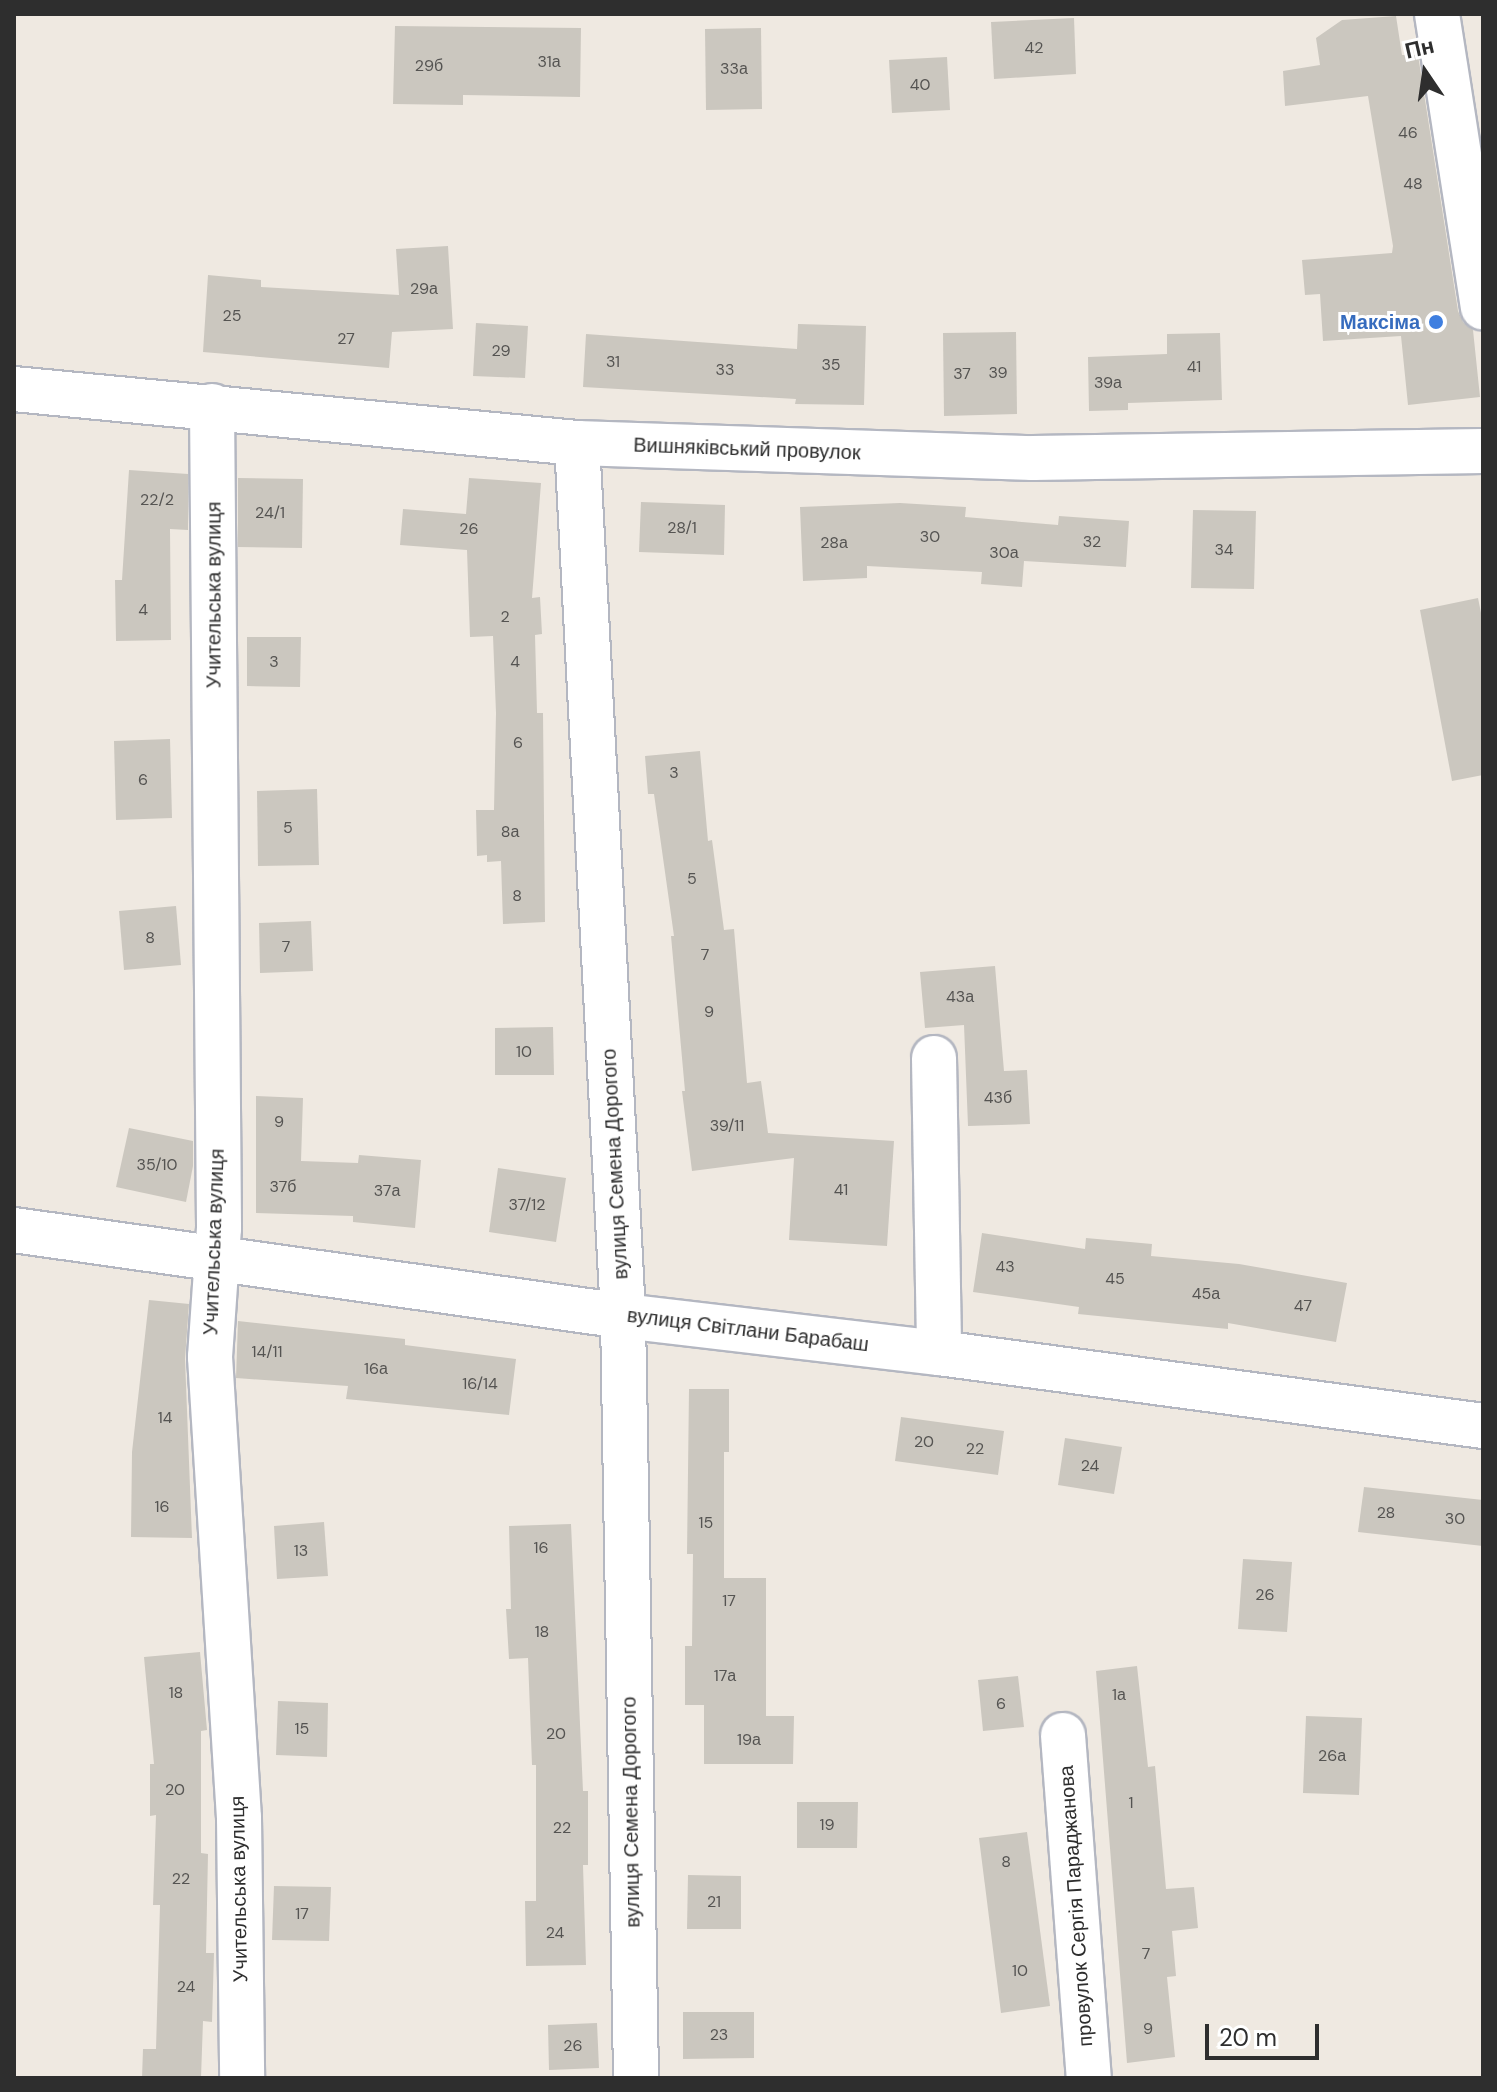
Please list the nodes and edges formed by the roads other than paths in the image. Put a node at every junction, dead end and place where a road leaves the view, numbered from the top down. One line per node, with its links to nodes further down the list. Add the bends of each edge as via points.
1 (1437, 14): 2 (street)
2 (1482, 291)
3 (14, 389): 4 (street, Вишняківський провулок)
4 (212, 406): 5 (street, Вишняківський провулок); 9 (street, Учительська вулиця)
5 (577, 443): 6 (street, Вишняківський провулок, via 1033,458); 10 (street, вулиця Семена Дорогого)
6 (1483, 451)
7 (934, 1058): 11 (street)
8 (14, 1230): 9 (street, вулиця Світлани Барабаш)
9 (217, 1257): 10 (street, вулиця Світлани Барабаш); 14 (street, Учительська вулиця, via 210,1357 239,1818)
10 (623, 1316): 11 (street, вулиця Світлани Барабаш); 15 (street, вулиця Семена Дорогого)
11 (939, 1353): 12 (street, вулиця Світлани Барабаш)
12 (1483, 1426)
13 (1063, 1735): 16 (street, провулок Сергія Параджанова)
14 (242, 2078)
15 (636, 2078)
16 (1089, 2078)

